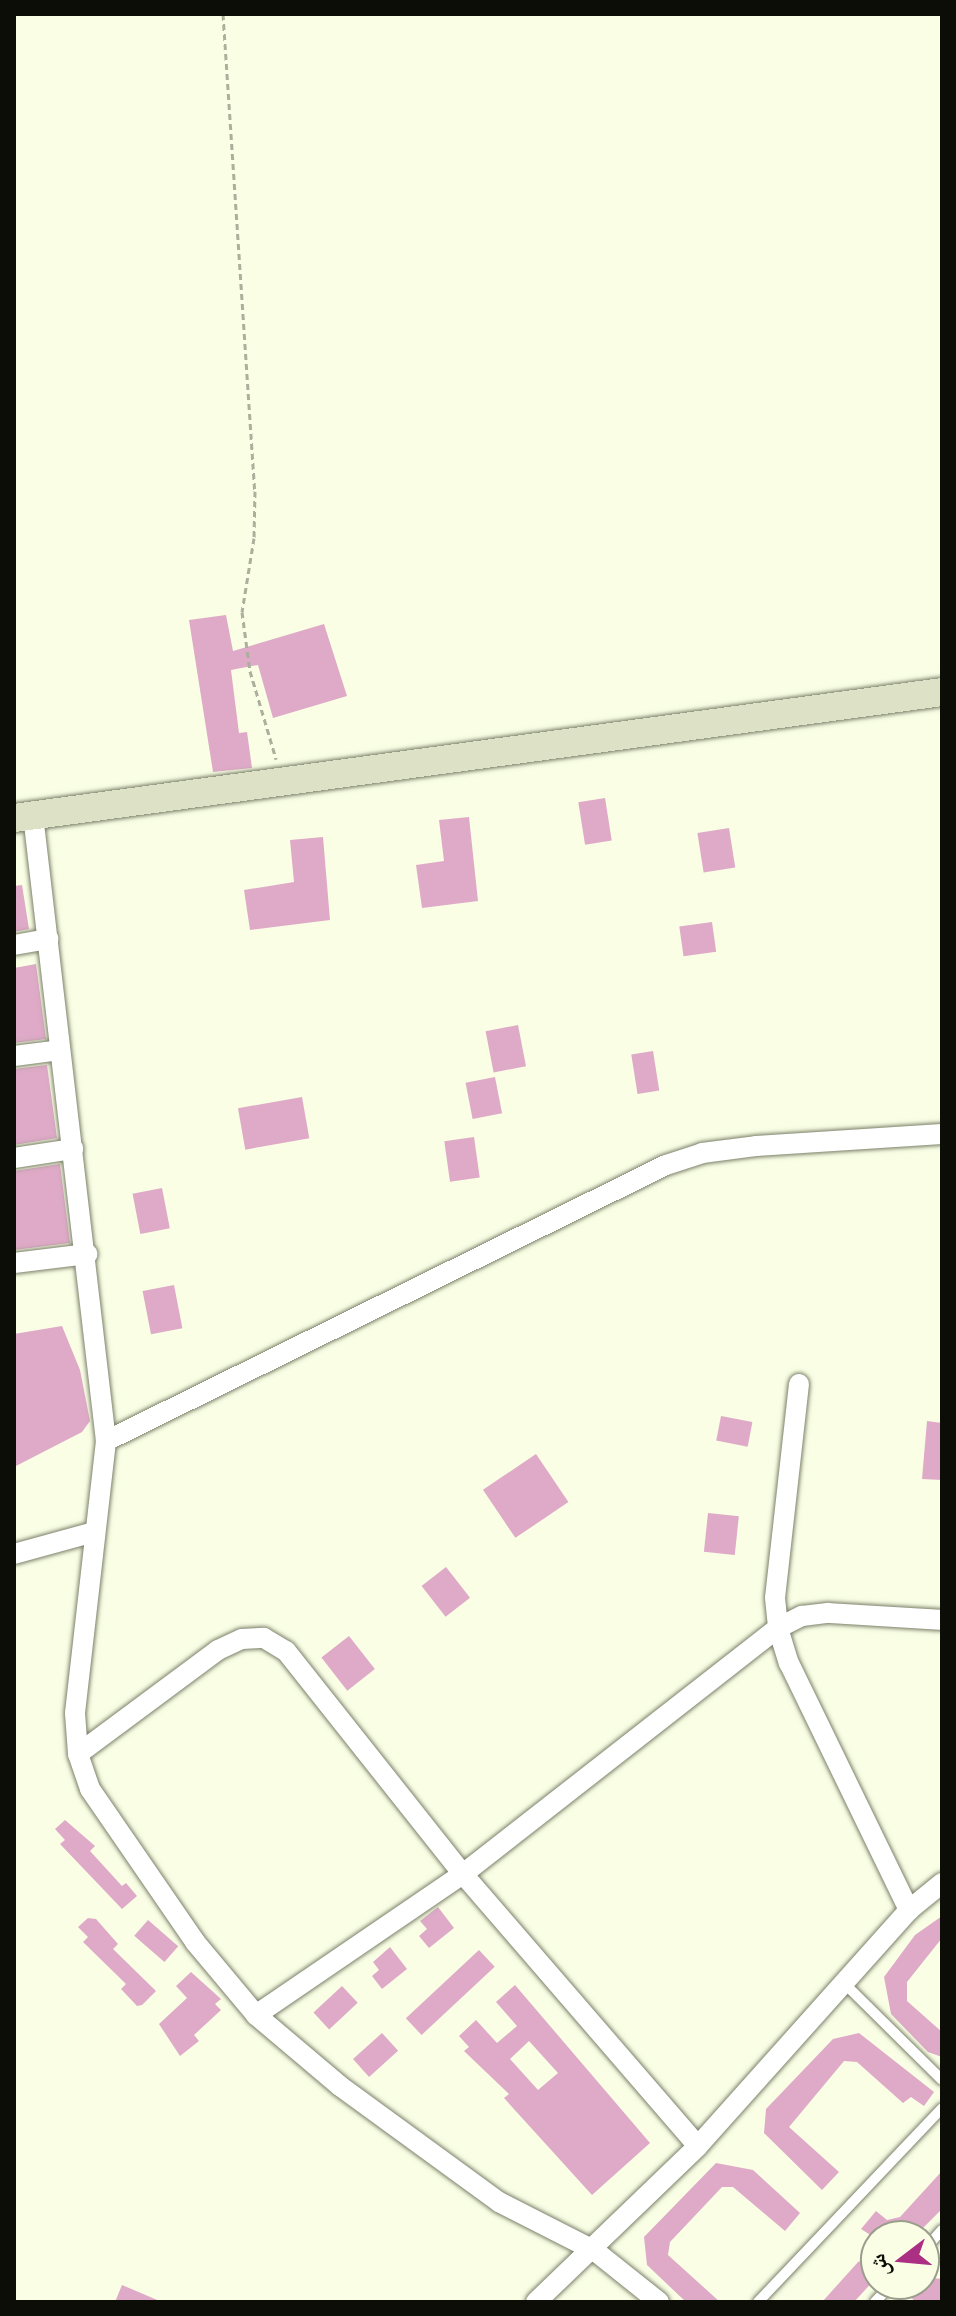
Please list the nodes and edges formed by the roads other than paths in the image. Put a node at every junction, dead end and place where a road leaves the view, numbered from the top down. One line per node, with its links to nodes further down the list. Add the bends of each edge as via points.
1 (942, 692): 3 (main road, via 283,781)
2 (942, 710): 3 (main road)
3 (24, 825): 4 (street)
4 (48, 939): 5 (street); 6 (street)
5 (14, 945)
6 (60, 1050): 7 (street); 9 (street)
7 (14, 1056)
8 (942, 1134): 14 (street, via 743,1148 666,1165)
9 (73, 1149): 10 (street); 11 (street)
10 (14, 1158)
11 (87, 1254): 12 (street); 14 (street)
12 (14, 1263)
13 (799, 1384): 18 (street, via 775,1598)
14 (106, 1441): 15 (street)
15 (94, 1532): 16 (street); 19 (street, via 75,1713)
16 (14, 1554)
17 (942, 1620): 18 (street, via 828,1613 802,1616)
18 (778, 1628): 20 (street); 22 (street, via 789,1663)
19 (78, 1754): 20 (street, via 218,1650 242,1639 264,1638 286,1651); 24 (street, via 90,1789 124,1842)
20 (463, 1874): 24 (street); 27 (street)
21 (942, 1883): 22 (street)
22 (909, 1910): 23 (street)
23 (845, 1984): 25 (lane); 27 (street)
24 (256, 2015): 28 (street, via 340,2086 499,2202)
25 (942, 2080)
26 (942, 2108): 31 (lane)
27 (698, 2146): 28 (street)
28 (595, 2251): 29 (street); 30 (street)
29 (536, 2302)
30 (659, 2302)
31 (758, 2302)

